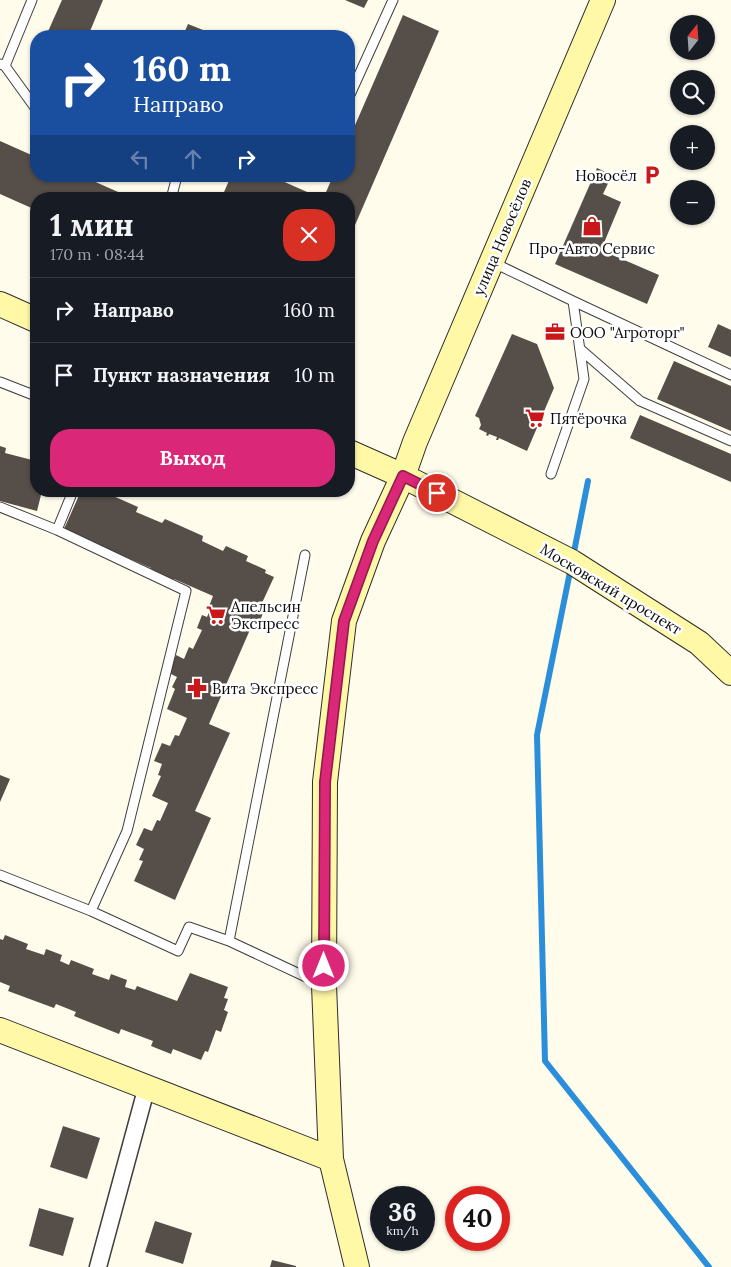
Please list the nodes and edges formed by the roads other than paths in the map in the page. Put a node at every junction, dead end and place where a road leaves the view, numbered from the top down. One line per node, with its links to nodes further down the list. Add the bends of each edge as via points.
1 (32, 0): 4 (lane)
2 (393, 0): 5 (lane)
3 (603, 0): 7 (street, улица Новосёлов)
4 (3, 65): 6 (lane)
5 (355, 84)
6 (30, 101)
7 (492, 262): 8 (lane); 18 (street, улица Новосёлов)
8 (573, 301): 11 (lane); 12 (lane)
9 (0, 304): 10 (street)
10 (30, 317)
11 (580, 349): 15 (lane, via 640,402); 17 (lane, via 584,380)
12 (731, 375)
13 (0, 382): 14 (lane)
14 (30, 394)
15 (731, 441)
16 (355, 455): 18 (street, Московский проспект)
17 (551, 474)
18 (403, 476): 23 (street, Московский проспект, via 572,562 699,643); 27 (street, улица Новосёлов, via 373,541 344,621 325,782)
19 (71, 497): 21 (lane)
20 (0, 507): 21 (lane)
21 (57, 530): 25 (lane, via 186,591 127,831)
22 (305, 555): 26 (lane)
23 (731, 673)
24 (0, 875): 25 (lane)
25 (92, 911): 26 (lane, via 178,951 189,927)
26 (229, 941): 27 (lane)
27 (324, 985): 30 (street, улица Новосёлов)
28 (0, 1030): 29 (street)
29 (147, 1086): 30 (street); 31 (street)
30 (331, 1158): 32 (street, улица Новосёлов)
31 (98, 1267)
32 (357, 1267)

